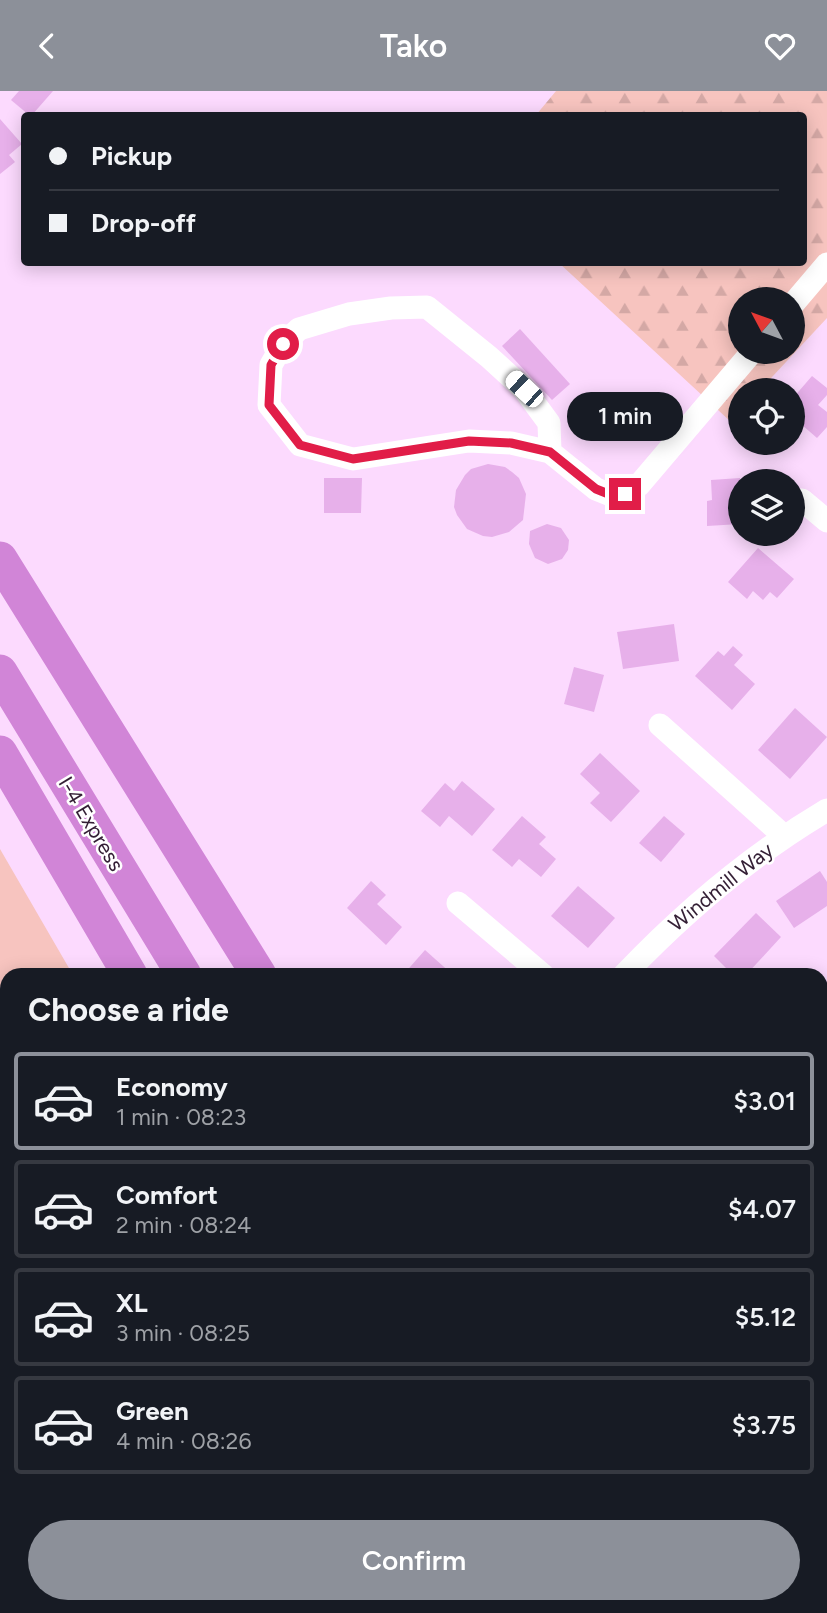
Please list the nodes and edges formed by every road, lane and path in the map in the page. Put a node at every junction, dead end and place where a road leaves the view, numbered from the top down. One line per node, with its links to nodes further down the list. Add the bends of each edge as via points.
1 (827, 264): 2 (street)
2 (805, 290)
3 (742, 364): 4 (street, via 639,485 625,494 596,489)
4 (550, 452): 4 (street, via 549,423 524,389 427,307 349,314 299,329 271,365 269,405 300,445 353,459 469,441 511,443)
5 (805, 502): 6 (street)
6 (827, 521)
7 (0, 559): 17 (highway)
8 (0, 672): 16 (highway, I-4 Express)
9 (660, 725): 12 (street)
10 (0, 754): 14 (highway, via 14,801); 15 (highway)
11 (827, 810): 12 (street, Windmill Way)
12 (784, 836): 19 (street, Windmill Way, via 699,901)
13 (458, 903): 18 (street)
14 (111, 968)
15 (126, 968)
16 (180, 968)
17 (255, 968)
18 (535, 968)
19 (631, 968)

